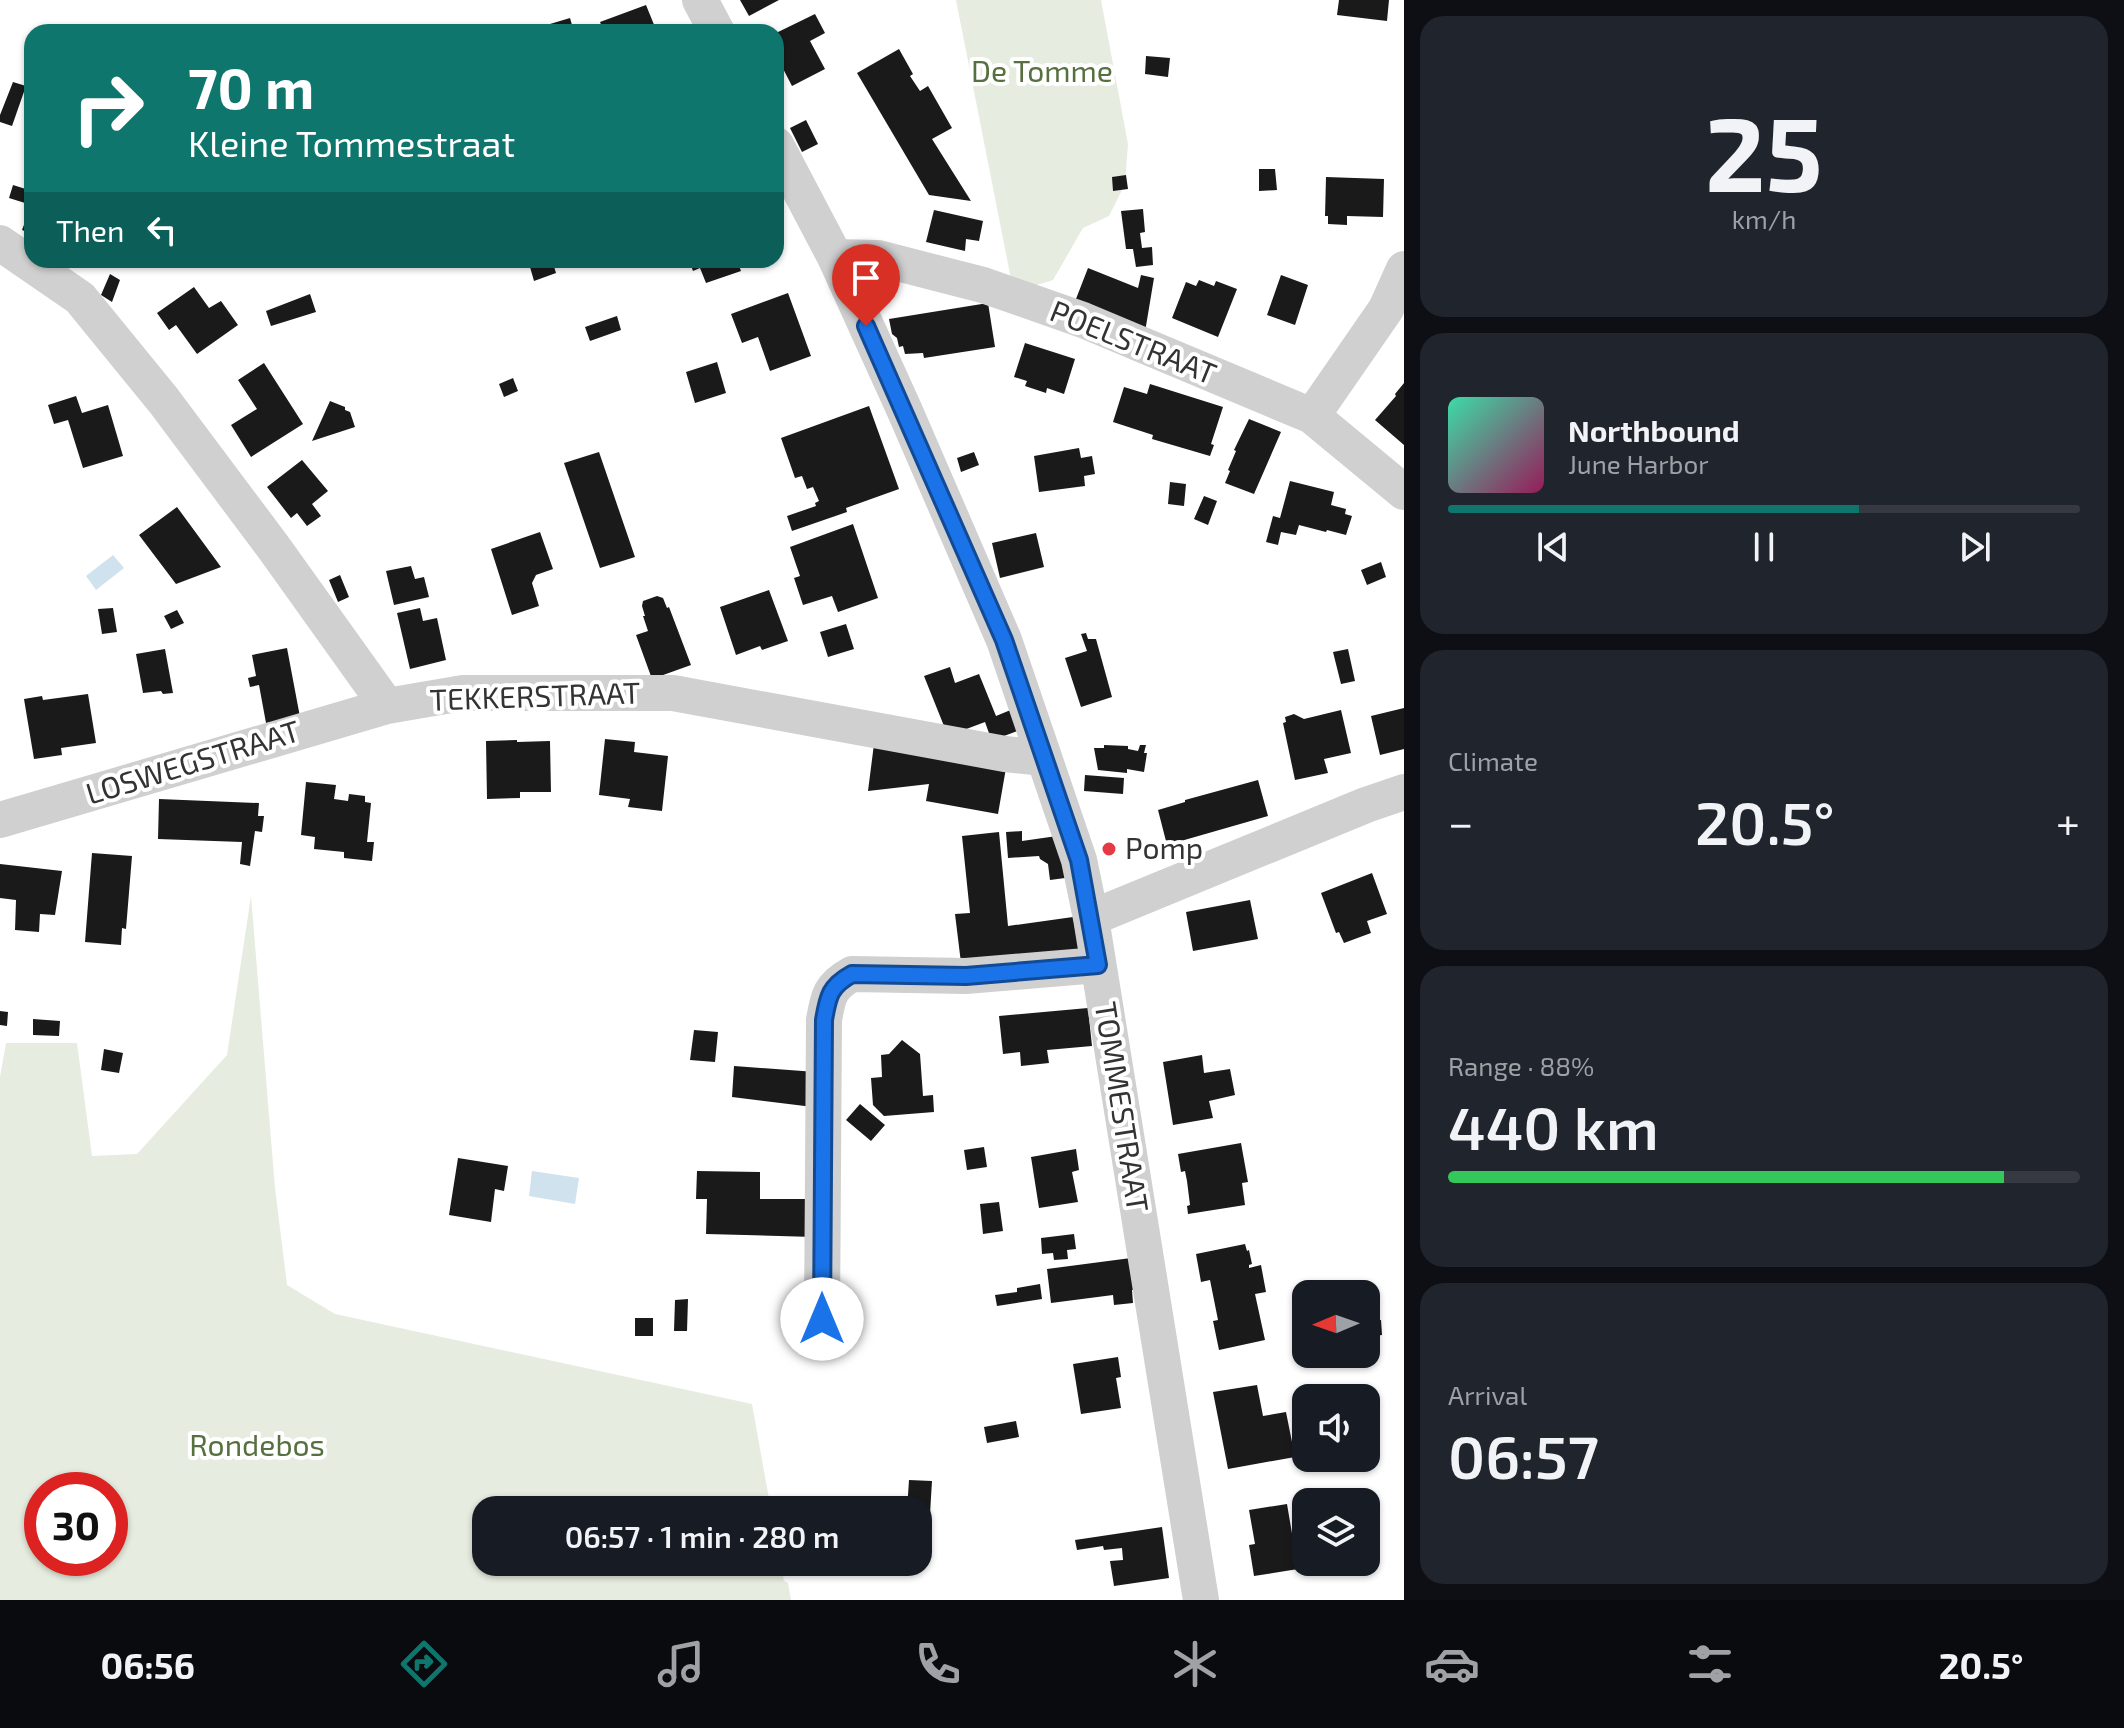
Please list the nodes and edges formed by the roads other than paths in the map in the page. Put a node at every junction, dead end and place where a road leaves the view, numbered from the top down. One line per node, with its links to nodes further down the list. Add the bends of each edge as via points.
1 (700, 0): 2 (street)
2 (713, 24)
3 (784, 160): 5 (street, TOMMESTRAAT)
4 (0, 243): 6 (street, TEKKERSTRAAT)
5 (835, 257): 9 (street, POELSTRAAT, via 878,258 983,285 1083,320); 12 (street, TOMMESTRAAT, via 1004,640)
6 (24, 260)
7 (36, 268): 11 (street, TEKKERSTRAAT, via 80,298 164,401)
8 (1404, 269): 9 (street, via 1386,309)
9 (1312, 416): 10 (street, POELSTRAAT)
10 (1404, 492)
11 (387, 706): 12 (street, TEKKERSTRAAT, via 463,693 673,693); 14 (street, LOSWEGSTRAAT)
12 (1044, 758): 15 (street, TOMMESTRAAT, via 1079,860)
13 (1404, 792): 15 (street)
14 (0, 820)
15 (1091, 918): 16 (street, TOMMESTRAAT)
16 (1098, 965): 17 (street, via 966,976 852,974 837,982 824,1020); 18 (street, TOMMESTRAAT)
17 (822, 1319)
18 (1201, 1600)

